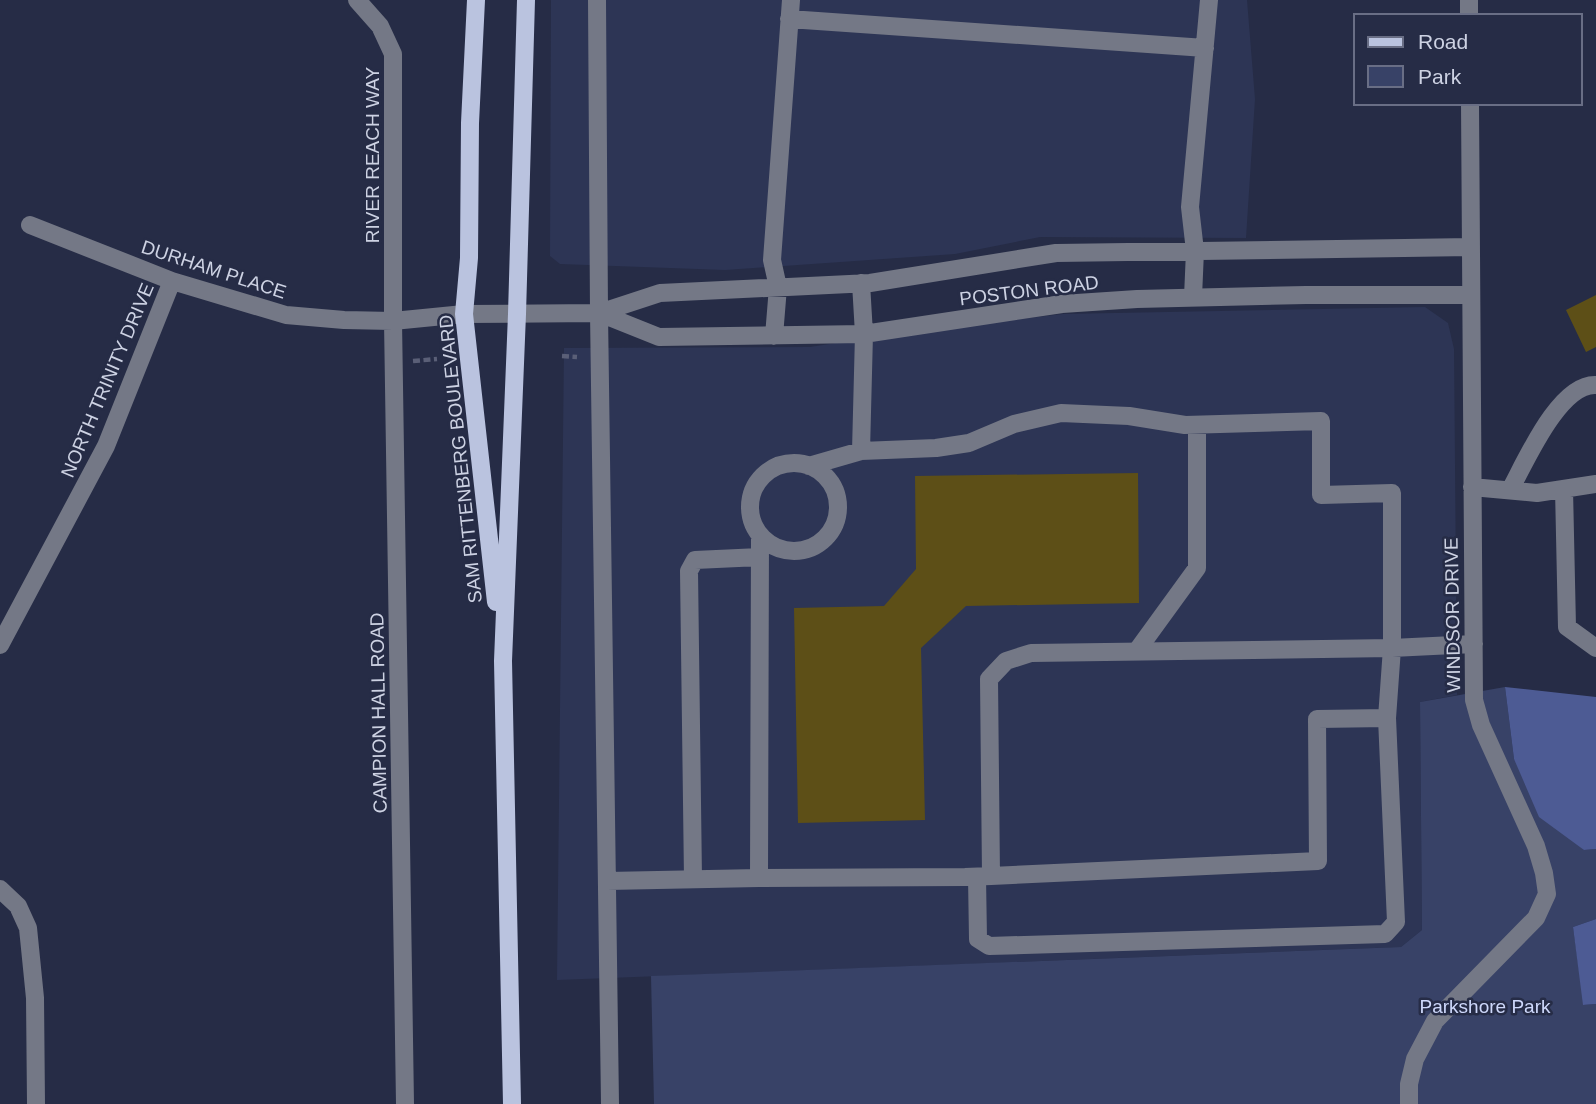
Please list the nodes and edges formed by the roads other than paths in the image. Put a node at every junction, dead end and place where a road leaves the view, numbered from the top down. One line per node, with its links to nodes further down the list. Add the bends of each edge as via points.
1 (357, 0): 21 (street, RIVER REACH WAY, via 380,26 393,54)
2 (476, 0): 19 (main road, SAM RITTENBERG BOULEVARD)
3 (526, 0): 20 (main road, SAM RITTENBERG BOULEVARD)
4 (597, 0): 18 (street)
5 (790, 0): 7 (street)
6 (1209, 0): 8 (street)
7 (789, 19): 8 (street); 15 (street, via 772,260)
8 (1205, 48): 12 (street, via 1190,207)
9 (1470, 105): 11 (street, WINDSOR DRIVE)
10 (30, 225): 13 (street, DURHAM PLACE)
11 (1471, 247): 12 (street, POSTON ROAD); 16 (street, WINDSOR DRIVE)
12 (1195, 251): 14 (street, POSTON ROAD, via 1056,253); 17 (street)
13 (172, 281): 21 (street, DURHAM PLACE, via 286,315); 35 (street, NORTH TRINITY DRIVE, via 106,446)
14 (861, 283): 15 (street, POSTON ROAD); 22 (street)
15 (778, 287): 18 (street, POSTON ROAD, via 660,293); 23 (street)
16 (1470, 295): 17 (street, POSTON ROAD); 29 (street, WINDSOR DRIVE)
17 (1194, 297): 22 (street, POSTON ROAD, via 1062,304)
18 (599, 313): 20 (street, POSTON ROAD); 23 (street, POSTON ROAD, via 659,337); 44 (street)
19 (464, 314): 20 (street, DURHAM PLACE); 21 (street, DURHAM PLACE); 39 (main road, SAM RITTENBERG BOULEVARD)
20 (517, 314): 39 (main road, SAM RITTENBERG BOULEVARD)
21 (393, 321): 47 (street, CAMPION HALL ROAD)
22 (864, 334): 23 (street, POSTON ROAD); 26 (street)
23 (774, 336)
24 (1596, 386): 31 (street, via 1576,391 1559,406)
25 (1196, 425): 26 (street, via 1129,416 1061,414 1014,424 969,443); 36 (street, via 1321,421 1321,495 1392,493); 38 (street, via 1197,568)
26 (861, 451): 27 (street)
27 (809, 466): 32 (street, via 780,466 758,482 750,509); 32 (street, via 831,484 837,498 838,513 825,538 799,551 771,545)
28 (1596, 484): 30 (street)
29 (1472, 487): 31 (street); 34 (street, WINDSOR DRIVE)
30 (1564, 489): 31 (street); 37 (street, via 1567,628)
31 (1510, 490)
32 (760, 536): 33 (street)
33 (760, 557): 42 (street); 43 (street, via 695,561 689,570)
34 (1474, 644): 36 (street); 50 (street, WINDSOR DRIVE, via 1474,700 1481,725 1535,846 1547,894 1536,918 1435,1021 1415,1059)
35 (0, 645)
36 (1392, 648): 38 (street); 40 (street)
37 (1596, 648)
38 (1136, 652): 41 (street, via 1031,653 1006,661 989,679)
39 (503, 661): 48 (main road, SAM RITTENBERG BOULEVARD)
40 (1387, 718): 41 (street, via 1317,719 1318,861); 41 (street, via 1396,922 1385,934 989,946 978,939)
41 (984, 876): 42 (street)
42 (759, 878): 43 (street)
43 (693, 879): 44 (street)
44 (607, 881): 49 (street)
45 (0, 889): 46 (street, via 18,906 28,928 35,998)
46 (36, 1104)
47 (405, 1104)
48 (512, 1104)
49 (610, 1104)
50 (1409, 1104)

